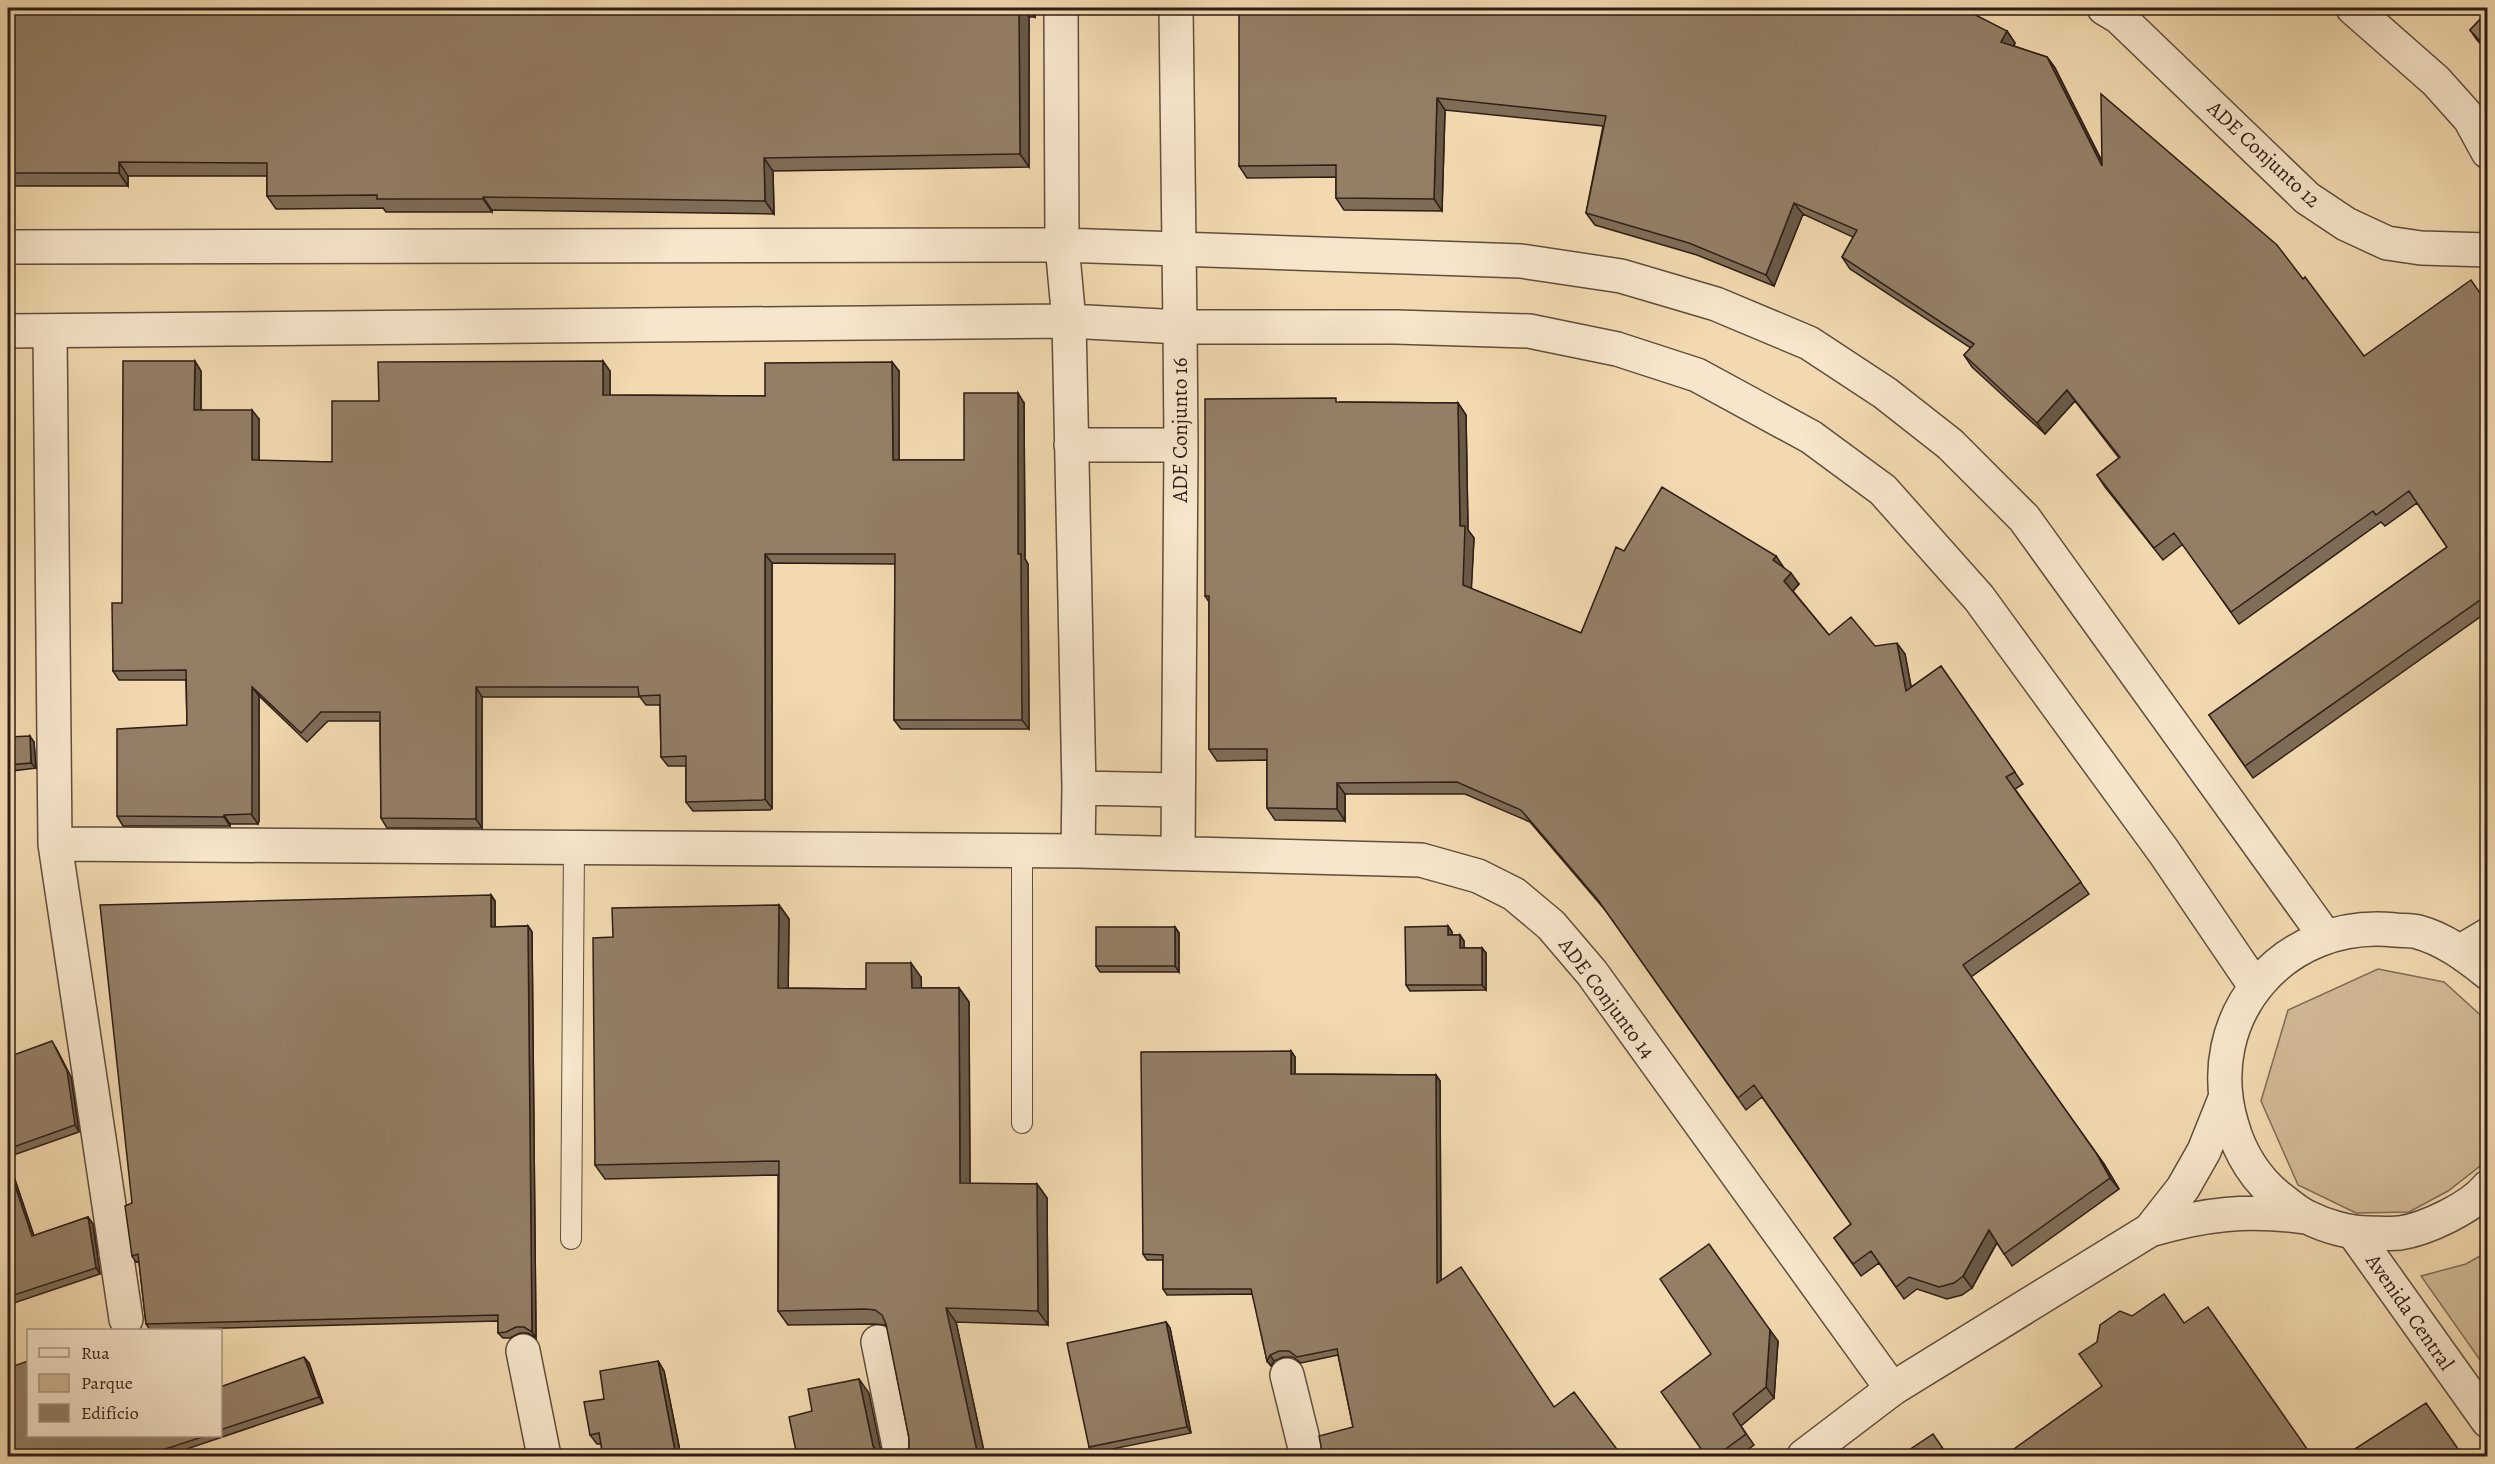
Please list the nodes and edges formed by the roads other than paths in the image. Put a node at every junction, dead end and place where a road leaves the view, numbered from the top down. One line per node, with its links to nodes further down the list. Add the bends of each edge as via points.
1 (1061, 8): 6 (street)
2 (1176, 8): 8 (street, ADE Conjunto 16)
3 (2353, 8): 5 (street, via 2436,81 2470,119)
4 (2118, 11): 9 (street, ADE Conjunto 12, via 2307,198 2346,224 2387,243)
5 (2487, 152)
6 (1062, 244): 7 (street); 8 (street); 10 (street)
7 (8, 247)
8 (1180, 248): 11 (street, ADE Conjunto 16); 23 (street, via 1521,261 1621,276 1716,304 1809,343 1885,393 1950,444 2024,518)
9 (2487, 250)
10 (1069, 321): 11 (street); 13 (street); 14 (street)
11 (1180, 327): 15 (street, ADE Conjunto 16); 26 (street, via 1529,331 1617,349 1697,375 1810,437 1882,490 1979,598 2164,852)
12 (8, 331): 13 (street)
13 (50, 332): 18 (street)
14 (1071, 445): 15 (street); 16 (street)
15 (1181, 445): 17 (street, ADE Conjunto 16)
16 (1079, 788): 17 (street); 21 (street)
17 (1178, 790): 22 (street, ADE Conjunto 16)
18 (55, 844): 19 (street, ADE Conjunto 14); 34 (street)
19 (574, 848): 20 (street, ADE Conjunto 14); 33 (lane)
20 (1022, 850): 21 (street, ADE Conjunto 14); 28 (lane)
21 (1078, 851): 22 (street, ADE Conjunto 14)
22 (1178, 853): 38 (street, ADE Conjunto 14, via 1421,860 1478,876 1514,894 1551,925 1592,973)
23 (2325, 936): 24 (street, via 2371,927); 26 (street, via 2287,956)
24 (2474, 943): 25 (street)
25 (2487, 973)
26 (2255, 986): 27 (street, via 2235,1021 2224,1060)
27 (2224, 1101): 30 (street, via 2238,1148 2266,1188); 31 (street, via 2204,1151 2183,1188)
28 (1022, 1123)
29 (2487, 1187): 32 (street, via 2446,1218 2401,1233)
30 (2306, 1217): 31 (street, via 2268,1212 2232,1214 2193,1218); 32 (street)
31 (2150, 1230): 38 (street)
32 (2354, 1233): 39 (street, Avenida Central)
33 (571, 1239)
34 (126, 1318)
35 (878, 1342): 41 (street)
36 (524, 1351): 40 (street)
37 (1287, 1375): 42 (street)
38 (1892, 1389): 43 (street)
39 (2487, 1421)
40 (544, 1456)
41 (901, 1456)
42 (1307, 1456)
43 (1804, 1456)

